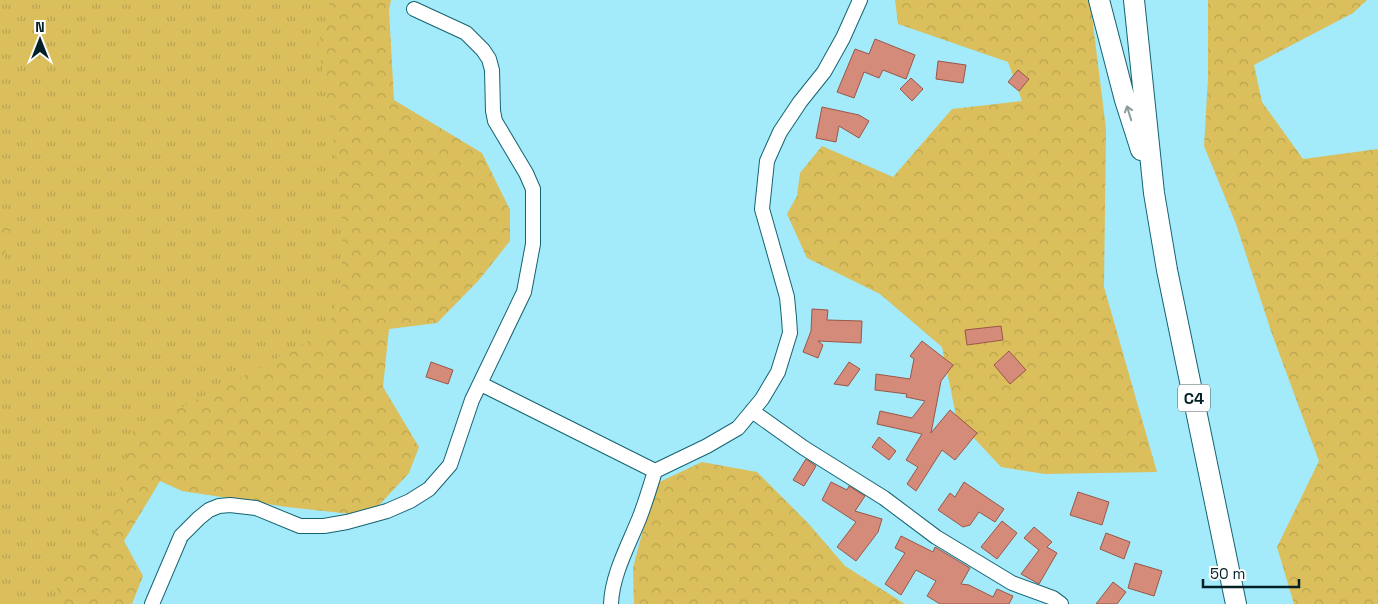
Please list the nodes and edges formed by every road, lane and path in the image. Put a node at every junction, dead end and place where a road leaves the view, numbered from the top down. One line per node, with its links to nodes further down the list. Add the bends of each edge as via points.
1 (860, 0): 7 (street, via 824,72 780,132 767,161 762,209 787,297 790,333 778,372)
2 (1099, 0): 5 (highway, one-way to 2)
3 (1134, 0): 5 (highway, C4)
4 (414, 9): 6 (street, via 466,33 484,50 492,70 495,121 533,189 533,244 524,292)
5 (1154, 193): 12 (highway, C4)
6 (481, 384): 8 (street); 9 (street, via 472,400 450,465 429,489 387,511 324,526 300,526 256,508 230,505 209,510 181,536)
7 (752, 411): 8 (street, via 738,428); 11 (street, via 884,498 936,537 1012,583)
8 (655, 471): 10 (street, via 620,564)
9 (152, 604)
10 (611, 604)
11 (1061, 604)
12 (1236, 604)

